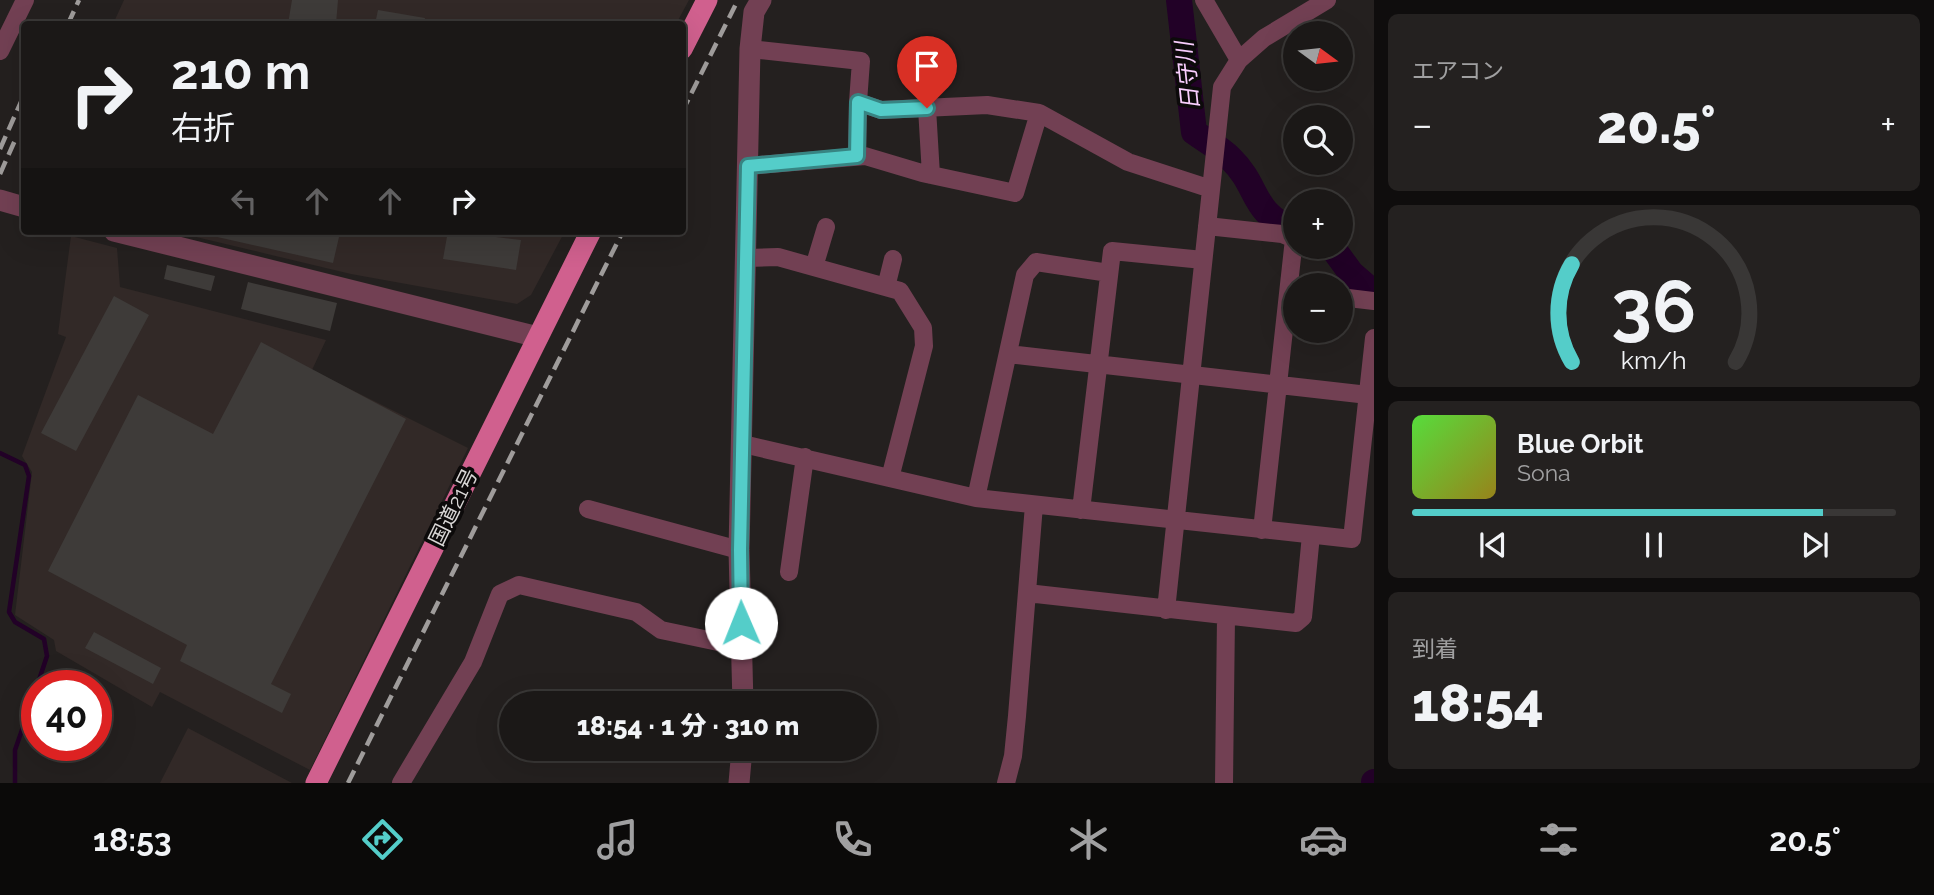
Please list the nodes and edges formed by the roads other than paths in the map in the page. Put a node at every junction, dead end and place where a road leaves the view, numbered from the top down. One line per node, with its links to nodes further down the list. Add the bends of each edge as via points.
1 (25, 0): 8 (street)
2 (707, 0): 6 (highway)
3 (1204, 0): 9 (street)
4 (1327, 0): 9 (street, via 1264,38)
5 (755, 4): 7 (street)
6 (686, 41)
7 (750, 50): 10 (street, via 861,61); 14 (street)
8 (0, 51)
9 (1239, 60): 16 (street, via 1222,87)
10 (858, 102): 11 (street, via 881,110); 13 (street)
11 (927, 108): 12 (street, via 987,105); 15 (street)
12 (1039, 113): 15 (street, via 1015,193); 16 (street, via 1128,162)
13 (857, 156): 14 (street); 15 (street)
14 (748, 166): 23 (street)
15 (931, 175)
16 (1211, 189): 19 (street)
17 (0, 200): 18 (street)
18 (21, 206)
19 (1207, 226): 25 (street); 28 (street, via 1294,239)
20 (826, 227): 26 (street)
21 (130, 235): 32 (street)
22 (589, 235): 32 (highway, 国道21号)
23 (747, 258): 26 (street, via 778,257); 40 (street)
24 (893, 259): 29 (street)
25 (1203, 260): 27 (street, via 1112,251); 37 (street)
26 (814, 267): 29 (street)
27 (1109, 273): 35 (street, via 1036,262 1025,275); 36 (street)
28 (1293, 273)
29 (886, 287): 42 (street, via 900,291 923,328)
30 (1353, 299): 31 (street)
31 (1374, 301)
32 (538, 338): 59 (highway, 国道21号)
33 (1374, 338): 38 (street)
34 (1284, 343): 39 (street)
35 (1008, 354): 36 (street); 44 (street)
36 (1098, 365): 37 (street); 47 (street)
37 (1191, 375): 39 (street); 48 (street)
38 (1370, 384): 39 (street); 43 (street)
39 (1278, 385): 49 (street)
40 (743, 444): 41 (street); 51 (street)
41 (805, 457): 42 (street); 52 (street)
42 (890, 478): 44 (street)
43 (1365, 497): 50 (street, via 1352,539)
44 (976, 498): 45 (street)
45 (1034, 505): 47 (street); 53 (street)
46 (588, 509): 51 (street)
47 (1081, 510): 48 (street)
48 (1175, 520): 49 (street); 54 (street)
49 (1262, 530): 50 (street)
50 (1311, 535): 55 (street, via 1303,617 1296,623)
51 (740, 550): 56 (street)
52 (789, 572)
53 (1027, 593): 54 (street); 62 (street, via 1014,743)
54 (1166, 610): 55 (street)
55 (1226, 617): 63 (street)
56 (742, 648): 57 (street); 60 (street, via 661,630 636,612 519,585 500,594 473,662)
57 (743, 691)
58 (741, 761): 61 (street)
59 (316, 783)
60 (401, 783)
61 (739, 783)
62 (1006, 783)
63 (1224, 783)

